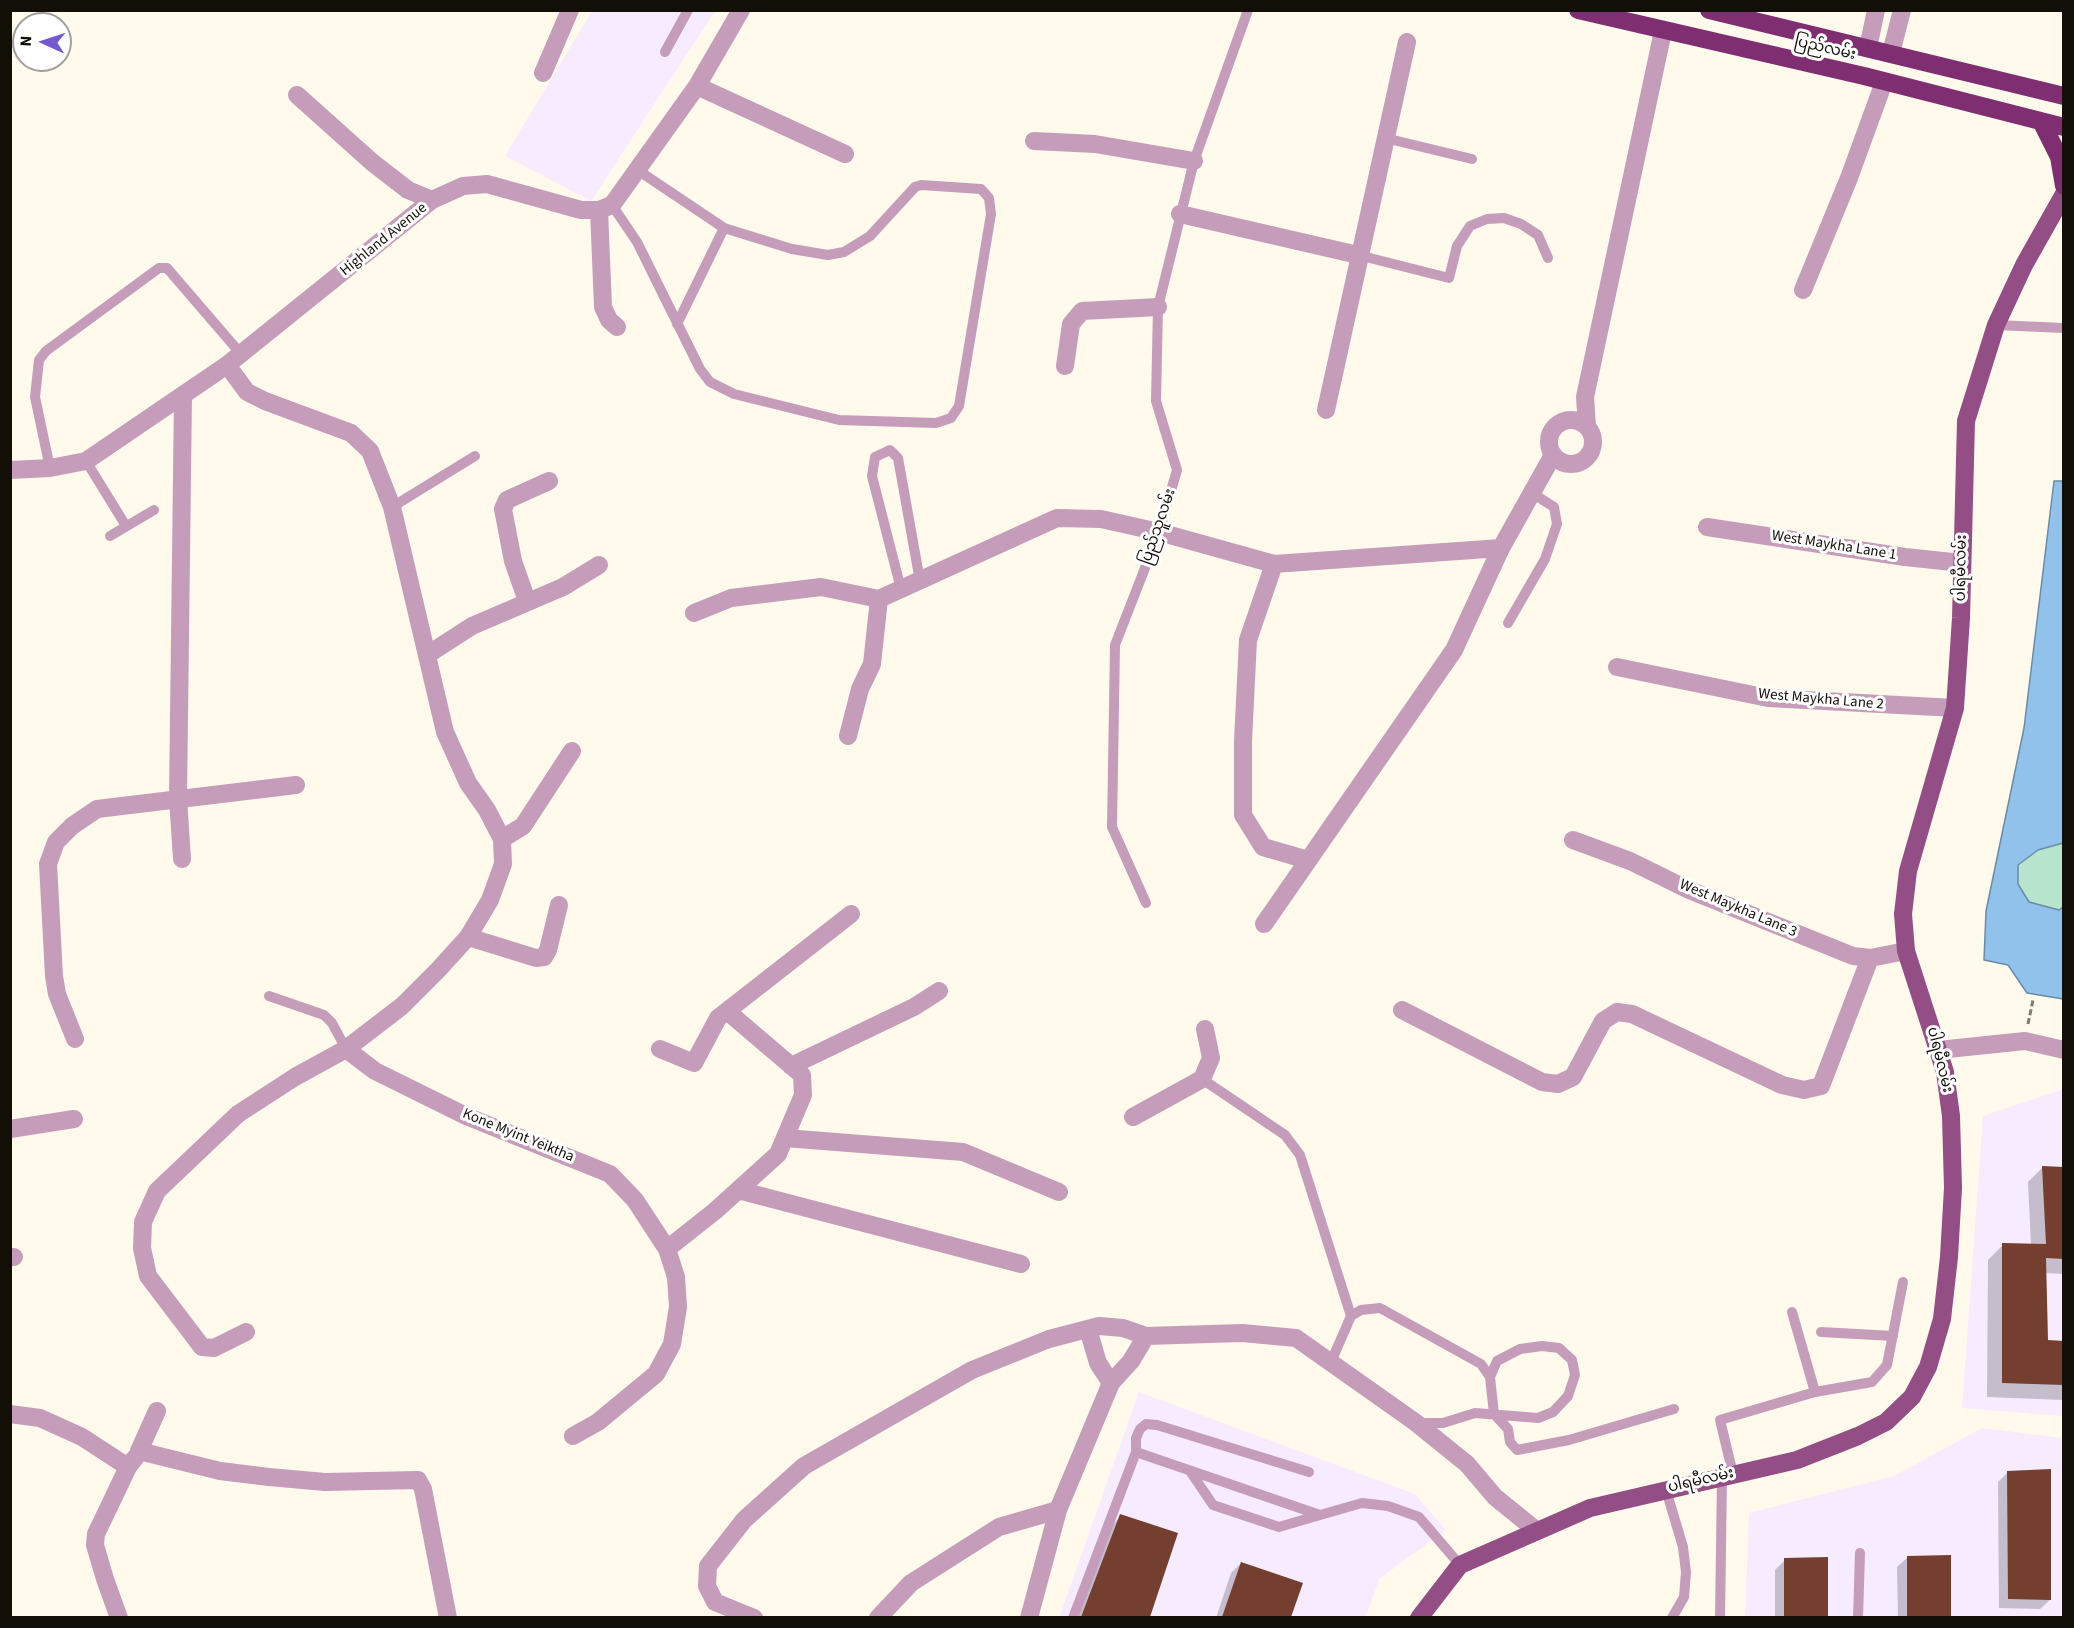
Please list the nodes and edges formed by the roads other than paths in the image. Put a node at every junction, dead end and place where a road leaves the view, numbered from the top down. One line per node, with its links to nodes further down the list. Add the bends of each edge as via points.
1 (570, 10): 14 (street)
2 (688, 10): 12 (lane)
3 (741, 10): 17 (street)
4 (1248, 10): 27 (lane, ပြည်သူလမ်း)
5 (1578, 10): 9 (highway, ပြည်လမ်း)
6 (1709, 10): 11 (highway, ပြည်လမ်း)
7 (1876, 10): 11 (street)
8 (1902, 10): 13 (street)
9 (1664, 31): 16 (highway, ပြည်လမ်း); 47 (street, via 1586,397)
10 (1407, 42): 23 (street)
11 (1868, 48): 13 (highway, ပြည်လမ်း)
12 (665, 52)
13 (1892, 53): 18 (highway, ပြည်လမ်း)
14 (543, 73)
15 (2064, 81): 18 (highway)
16 (1884, 82): 21 (highway, ပြည်လမ်း); 37 (street)
17 (697, 86): 25 (street); 28 (street)
18 (2039, 90): 20 (highway, ပြည်လမ်း)
19 (297, 95): 31 (street, via 374,164 408,190)
20 (2064, 96)
21 (2041, 121): 22 (highway, ပြည်လမ်း); 29 (highway, via 2059,157)
22 (2064, 127)
23 (1385, 138): 26 (lane); 35 (street)
24 (1034, 141): 27 (street, via 1095,144)
25 (845, 154)
26 (1472, 159)
27 (1194, 161): 33 (lane, ပြည်သူလမ်း)
28 (639, 171): 32 (street); 34 (lane)
29 (2064, 186)
30 (2064, 194): 40 (main road, ပါရမီလမ်း)
31 (432, 200): 32 (street, Highland Avenue, via 463,186 487,184 581,210); 43 (street, Highland Avenue)
32 (605, 208): 39 (lane, via 637,242); 41 (street, via 603,307)
33 (1180, 213): 35 (street); 38 (lane, ပြည်သူလမ်း)
34 (724, 228): 39 (lane); 39 (lane, via 792,249 828,255 844,252 870,236 915,187 981,189 989,198 991,214 959,406 951,418 936,423 839,420 734,394 710,382)
35 (1358, 255): 36 (lane, via 1449,278 1457,246 1470,226 1504,218 1538,236); 46 (street)
36 (1548, 258)
37 (1803, 290)
38 (1158, 307): 44 (street, via 1082,311 1071,324); 59 (lane, ပြည်သူလမ်း, via 1156,401 1177,470)
39 (677, 324)
40 (1996, 325): 42 (lane); 62 (main road, ပါရမီလမ်း, via 1966,421)
41 (617, 327)
42 (2064, 328)
43 (234, 360): 45 (street, Highland Avenue); 51 (lane, via 167,268 159,268 39,360 35,397); 55 (street, via 247,392 351,433 370,451)
44 (1065, 366)
45 (183, 395): 50 (street, Highland Avenue); 77 (street)
46 (1326, 410)
47 (1587, 426): 48 (street, via 1574,419 1559,422 1548,441); 48 (street, via 1593,447 1585,459 1565,464)
48 (1553, 455): 54 (street)
49 (475, 456): 55 (lane)
50 (86, 461): 51 (street, Highland Avenue); 57 (lane)
51 (50, 468): 52 (street, Highland Avenue)
52 (10, 470)
53 (549, 481): 68 (street, via 507,500 503,509 513,561)
54 (1532, 493): 61 (street); 70 (lane, via 1554,507 1557,524 1545,559)
55 (393, 507): 71 (street)
56 (154, 510): 57 (lane)
57 (126, 526): 60 (lane)
58 (1707, 527): 62 (street, West Maykha Lane 1)
59 (1159, 532): 63 (street); 65 (street, via 1101,519 1057,518); 82 (lane, ပြည်သူလမ်း, via 1115,645 1112,827)
60 (110, 536)
61 (1501, 548): 63 (street); 81 (street, via 1454,650)
62 (1962, 562): 73 (main road, ပါရမီလမ်း)
63 (1274, 564): 81 (street, via 1248,640 1243,815 1263,847)
64 (599, 565): 68 (street, via 563,587)
65 (920, 581): 66 (street); 66 (lane, via 898,458 890,450 875,457 872,476)
66 (900, 589): 67 (street)
67 (879, 598): 69 (street, via 821,587 731,598); 74 (street, via 872,664 856,700)
68 (527, 600): 71 (street, via 472,626)
69 (694, 613)
70 (1508, 623)
71 (427, 655): 78 (street, via 445,732 468,783)
72 (1617, 667): 73 (street, West Maykha Lane 2, via 1768,698)
73 (1955, 708): 87 (main road, ပါရမီလမ်း, via 1908,872 1903,914)
74 (848, 736)
75 (572, 751): 78 (street, via 523,826)
76 (296, 785): 77 (street)
77 (178, 798): 80 (street); 94 (street, via 97,809 56,842 48,864 54,976)
78 (502, 839): 86 (street, via 503,864 490,900)
79 (1573, 840): 88 (street, West Maykha Lane 3, via 1853,956)
80 (182, 859)
81 (1308, 860): 85 (street)
82 (1146, 903)
83 (559, 905): 86 (street, via 544,957 536,958)
84 (851, 914): 92 (street)
85 (1264, 924)
86 (468, 937): 95 (street, via 402,1006)
87 (1906, 951): 88 (street, West Maykha Lane 3); 98 (main road, ပါရမီလမ်း)
88 (1870, 958): 91 (street, via 1821,1086 1804,1090 1782,1085 1632,1014 1617,1012 1603,1021 1573,1077 1558,1084 1542,1082)
89 (939, 991): 99 (street)
90 (269, 996): 95 (lane, via 324,1015)
91 (1402, 1010)
92 (728, 1012): 96 (street, via 718,1018 694,1063); 99 (street)
93 (1205, 1029): 100 (street, via 1211,1058)
94 (75, 1039)
95 (346, 1049): 107 (street, Kone Myint Yeiktha, via 375,1071 466,1116 610,1174 635,1200); 113 (street, via 238,1114 157,1191 143,1222 142,1248 148,1276 202,1347 214,1348)
96 (660, 1049)
97 (2060, 1049): 98 (street, via 2025,1041)
98 (1938, 1050): 132 (main road, ပါရမီလမ်း, via 1951,1116 1953,1188 1942,1319 1928,1367 1912,1397 1886,1422 1817,1453)
99 (797, 1070): 104 (street, via 803,1095)
100 (1202, 1079): 101 (street); 111 (lane, via 1285,1135 1300,1155)
101 (1133, 1117)
102 (74, 1119): 103 (street)
103 (10, 1129)
104 (785, 1138): 105 (street, via 777,1154); 106 (street, via 963,1152)
105 (738, 1190): 107 (street); 108 (street)
106 (1059, 1192)
107 (667, 1249): 126 (street, Kone Myint Yeiktha, via 678,1307 672,1344 656,1374 598,1422)
108 (1021, 1264)
109 (1903, 1282): 116 (lane)
110 (1792, 1312): 120 (lane)
111 (1351, 1316): 117 (lane); 118 (lane, via 1361,1310 1380,1308 1480,1364)
112 (1088, 1329): 115 (street, via 1124,1328); 119 (street, via 1098,1363); 141 (street, via 1049,1339 972,1370 804,1466 744,1520 708,1566 707,1586 715,1602)
113 (246, 1332)
114 (1821, 1332): 116 (lane)
115 (1146, 1336): 117 (street, via 1242,1333 1296,1338); 119 (street)
116 (1893, 1336): 120 (lane, via 1887,1365 1872,1382)
117 (1330, 1362): 125 (street)
118 (1490, 1377): 124 (lane); 124 (lane, via 1497,1361 1520,1349 1542,1346 1559,1348 1572,1360 1575,1376 1568,1396 1553,1412 1538,1418)
119 (1111, 1383): 134 (street)
120 (1815, 1392): 132 (lane, via 1720,1420)
121 (1674, 1409): 124 (lane, via 1569,1440 1517,1450 1510,1443 1508,1429)
122 (157, 1411): 127 (street)
123 (10, 1414): 129 (street, via 40,1418 82,1437)
124 (1494, 1414): 125 (lane, via 1475,1413 1443,1423)
125 (1415, 1422): 136 (street, via 1467,1464 1495,1497)
126 (573, 1436)
127 (139, 1451): 129 (street); 140 (street, via 220,1471 268,1477 325,1482 418,1480)
128 (1136, 1452): 130 (lane); 131 (lane, via 1140,1429 1146,1424 1158,1425); 144 (lane)
129 (128, 1467): 139 (street, via 96,1534 95,1545)
130 (1190, 1471): 135 (lane); 135 (lane, via 1213,1505 1279,1527)
131 (1309, 1472)
132 (1728, 1475): 133 (main road, ပါရမီလမ်း); 147 (lane)
133 (1666, 1490): 136 (main road, ပါရမီလမ်း, via 1590,1508); 146 (lane, via 1683,1547 1686,1572 1684,1597)
134 (1058, 1510): 142 (street, via 999,1527 911,1583); 143 (street)
135 (1320, 1515): 138 (lane, via 1362,1503 1388,1506 1419,1517)
136 (1537, 1531): 138 (main road, ပါရမီလမ်း)
137 (1860, 1553): 148 (lane)
138 (1460, 1565): 145 (main road, ပါရမီလမ်း)
139 (119, 1617)
140 (448, 1617)
141 (754, 1617)
142 (878, 1617)
143 (1029, 1617)
144 (1073, 1617)
145 (1419, 1617)
146 (1672, 1617)
147 (1720, 1617)
148 (1858, 1617)

